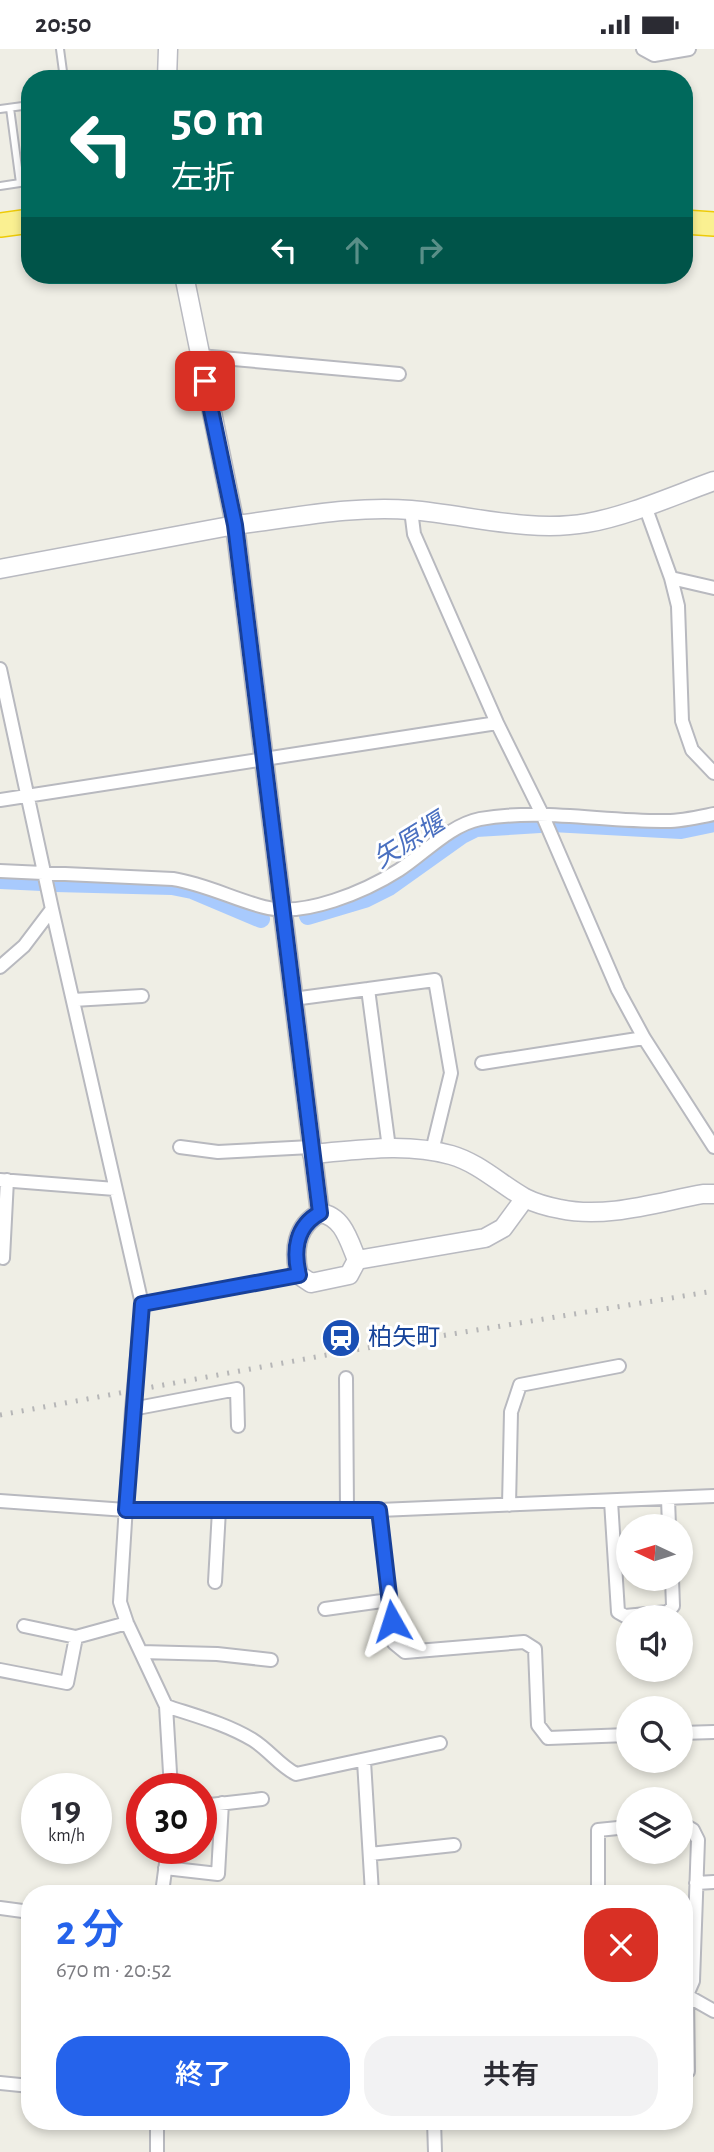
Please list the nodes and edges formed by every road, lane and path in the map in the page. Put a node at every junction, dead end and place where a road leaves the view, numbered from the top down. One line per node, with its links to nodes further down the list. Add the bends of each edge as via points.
1 (60, 49): 5 (lane)
2 (168, 49): 6 (main road)
3 (643, 49): 4 (street, via 654,55)
4 (689, 49)
5 (63, 70)
6 (167, 70)
7 (21, 106): 8 (lane)
8 (10, 107): 9 (lane); 10 (lane, via 20,183)
9 (0, 109)
10 (0, 186)
11 (21, 222): 13 (highway)
12 (693, 223): 14 (highway)
13 (0, 225)
14 (714, 225)
15 (186, 284): 16 (main road)
16 (200, 356): 17 (street); 21 (main road)
17 (399, 373)
18 (714, 481): 19 (main road)
19 (645, 506): 20 (main road, via 587,523 542,526); 23 (street)
20 (411, 510): 21 (main road, via 372,508); 26 (street, via 414,534)
21 (235, 525): 22 (main road); 27 (main road)
22 (0, 569)
23 (671, 578): 24 (street); 28 (street, via 678,606 682,721 692,750)
24 (714, 588)
25 (0, 669): 29 (street)
26 (497, 723): 27 (street); 31 (street)
27 (264, 760): 29 (street); 36 (main road)
28 (714, 773)
29 (28, 795): 30 (street); 34 (street)
30 (0, 800)
31 (542, 814): 32 (street, via 668,821); 36 (street, via 460,826 370,886 309,908); 42 (street, via 618,990)
32 (714, 814)
33 (0, 871): 34 (street)
34 (45, 873): 35 (street); 36 (street, via 192,882)
35 (52, 909): 37 (street, via 24,946); 41 (street)
36 (282, 911): 40 (main road)
37 (0, 967)
38 (368, 989): 40 (street); 46 (street); 48 (street, via 435,980 451,1073)
39 (142, 996): 41 (street)
40 (293, 999): 47 (main road)
41 (73, 1000): 50 (street)
42 (644, 1038): 43 (street); 45 (street)
43 (482, 1063)
44 (180, 1147): 47 (street, via 218,1152)
45 (714, 1147)
46 (389, 1148): 47 (main road); 48 (main road)
47 (312, 1151): 53 (main road)
48 (432, 1151): 52 (main road, via 477,1167)
49 (3, 1180): 50 (street); 54 (street, via 4,1258)
50 (115, 1189): 57 (street)
51 (714, 1194): 52 (main road, via 590,1212)
52 (525, 1198): 55 (main road, via 503,1228 485,1238)
53 (320, 1213): 55 (main road, via 331,1214 344,1229); 56 (main road, via 308,1219 299,1237 295,1258)
54 (0, 1257)
55 (357, 1260): 56 (main road, via 349,1275 311,1283)
56 (299, 1275): 57 (street)
57 (142, 1304): 60 (street)
58 (620, 1366): 66 (street, via 520,1385 511,1412)
59 (346, 1378): 69 (street)
60 (132, 1409): 61 (street, via 237,1389); 67 (street)
61 (238, 1426)
62 (714, 1496): 63 (street)
63 (668, 1499): 65 (street); 71 (street)
64 (0, 1501): 67 (street)
65 (611, 1501): 66 (street); 72 (street)
66 (509, 1505): 70 (street)
67 (126, 1510): 68 (street); 78 (street, via 120,1602)
68 (219, 1510): 69 (street); 73 (street)
69 (347, 1510): 70 (street)
70 (379, 1510): 76 (street)
71 (669, 1514)
72 (616, 1580)
73 (215, 1582)
74 (617, 1591): 75 (street, via 618,1612 625,1616 668,1612 673,1606)
75 (672, 1591)
76 (389, 1599): 77 (street); 87 (street, via 394,1643 405,1652 523,1642 535,1649 538,1725 548,1738)
77 (326, 1609)
78 (127, 1623): 80 (street); 81 (street)
79 (24, 1626): 80 (street)
80 (76, 1637): 83 (street, via 67,1683)
81 (141, 1652): 82 (street); 84 (street)
82 (271, 1660)
83 (0, 1670)
84 (166, 1706): 89 (street, via 214,1721 255,1741 296,1774); 90 (street)
85 (714, 1732): 86 (street)
86 (693, 1733)
87 (616, 1735)
88 (440, 1743): 89 (street)
89 (364, 1761): 97 (street)
90 (170, 1773)
91 (262, 1799): 92 (street)
92 (222, 1803): 93 (street); 99 (street, via 218,1874)
93 (217, 1804)
94 (616, 1828): 104 (street, via 597,1830)
95 (693, 1830): 101 (street, via 698,1840)
96 (454, 1845): 97 (street)
97 (370, 1854): 103 (street)
98 (166, 1864): 99 (street)
99 (166, 1868): 102 (street)
100 (714, 1882): 101 (street)
101 (696, 1883): 107 (street)
102 (163, 1885)
103 (372, 1885)
104 (598, 1885)
105 (0, 1908): 106 (street)
106 (21, 1911)
107 (693, 1982)
108 (693, 1999): 109 (street)
109 (714, 2011)
110 (0, 2083): 111 (street)
111 (21, 2085)
112 (157, 2130): 114 (street)
113 (434, 2130): 115 (street)
114 (157, 2152)
115 (435, 2152)

